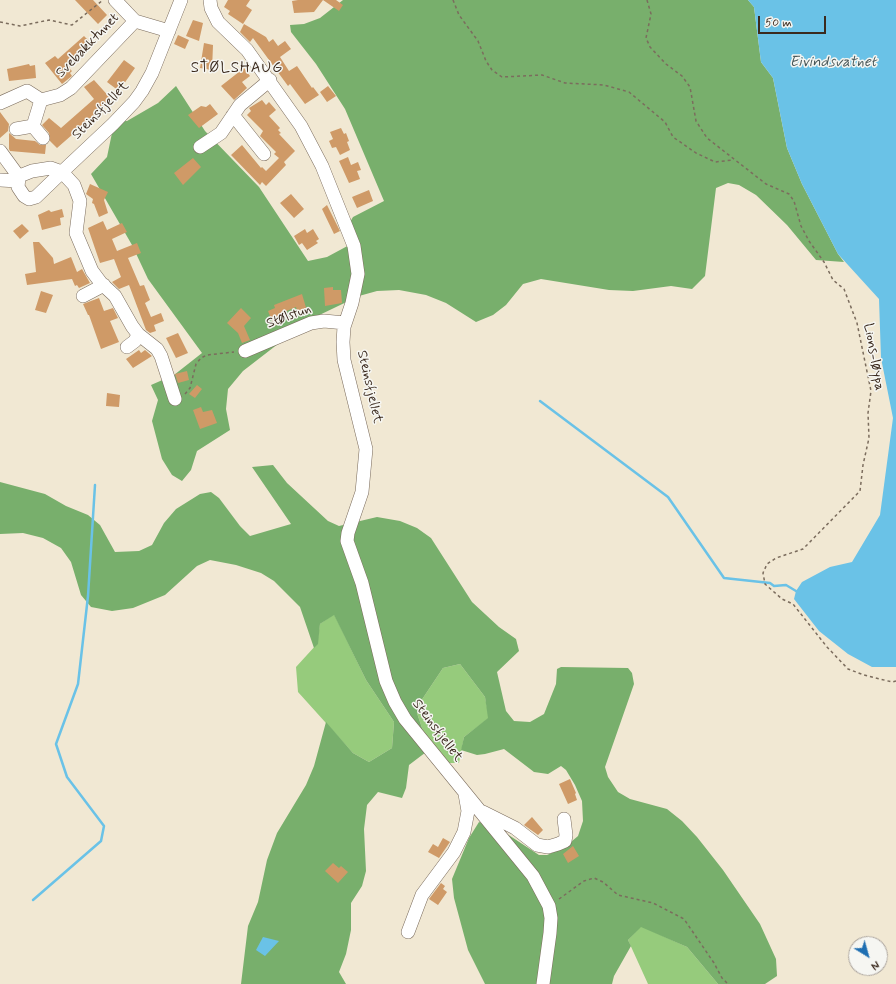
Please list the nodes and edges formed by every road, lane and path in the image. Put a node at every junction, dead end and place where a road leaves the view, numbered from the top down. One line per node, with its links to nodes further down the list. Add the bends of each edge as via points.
1 (104, 0): 8 (path, via 72,25 48,20 20,26)
2 (115, 0): 7 (street)
3 (181, 0): 9 (street, Steinsfjellet)
4 (210, 0): 10 (street, Steinsfjellet, via 218,22 247,50)
5 (453, 0): 20 (path, via 459,15 478,41 486,61 492,70 502,77 542,75 565,83 604,85 629,92 666,122 673,137 696,153 715,162)
6 (647, 0): 20 (path, Lions-løypa, via 651,14 646,38 650,47 682,76 690,87 696,121 707,138)
7 (135, 21): 9 (street); 11 (street, Svebakktunet, via 71,88 60,95)
8 (0, 22)
9 (169, 31): 21 (street, Steinsfjellet, via 142,91 113,124)
10 (270, 80): 13 (street); 26 (street, Steinsfjellet, via 310,141 354,246 358,274)
11 (41, 100): 12 (street, via 27,91); 14 (street)
12 (0, 103)
13 (233, 115): 17 (street, via 221,133); 19 (street)
14 (33, 126): 15 (street); 16 (street)
15 (16, 129)
16 (43, 138)
17 (200, 147)
18 (0, 151): 22 (street)
19 (264, 154)
20 (734, 160): 31 (path, Lions-løypa, via 766,184 789,194 794,201 801,226 809,241 833,280 844,289 857,323 871,391 868,413 869,438 860,491 803,550 776,558 767,564 764,573 765,583 782,599 793,604 848,669)
21 (62, 172): 22 (street, via 51,168 32,171); 22 (street, Steinsfjellet, via 36,197 29,199 18,187); 24 (street, via 74,186 80,201 76,233 78,242 92,271)
22 (19, 179): 23 (street)
23 (0, 180)
24 (104, 285): 25 (street); 27 (street, via 115,296)
25 (83, 296)
26 (345, 323): 29 (street, Stølstun, via 311,323); 32 (street, Steinsfjellet, via 344,360 366,449 362,492 347,541 362,583 386,681 395,702 405,719)
27 (138, 334): 28 (street, via 135,341); 30 (street, via 157,349 161,356)
28 (126, 347)
29 (245, 351): 30 (path, via 200,358 190,388 183,396)
30 (175, 399)
31 (896, 681)
32 (464, 792): 33 (street, Steinsfjellet); 36 (street, Steinsfjellet, via 468,812 464,832 454,852 422,895)
33 (481, 812): 34 (street, via 515,828 537,844 548,847 565,840); 35 (street, Steinsfjellet, via 533,876)
34 (564, 819)
35 (549, 906): 37 (street, Steinsfjellet, via 550,933); 38 (path, via 584,881 594,878 618,895 653,903 684,919)
36 (408, 932)
37 (543, 984)
38 (728, 984)

